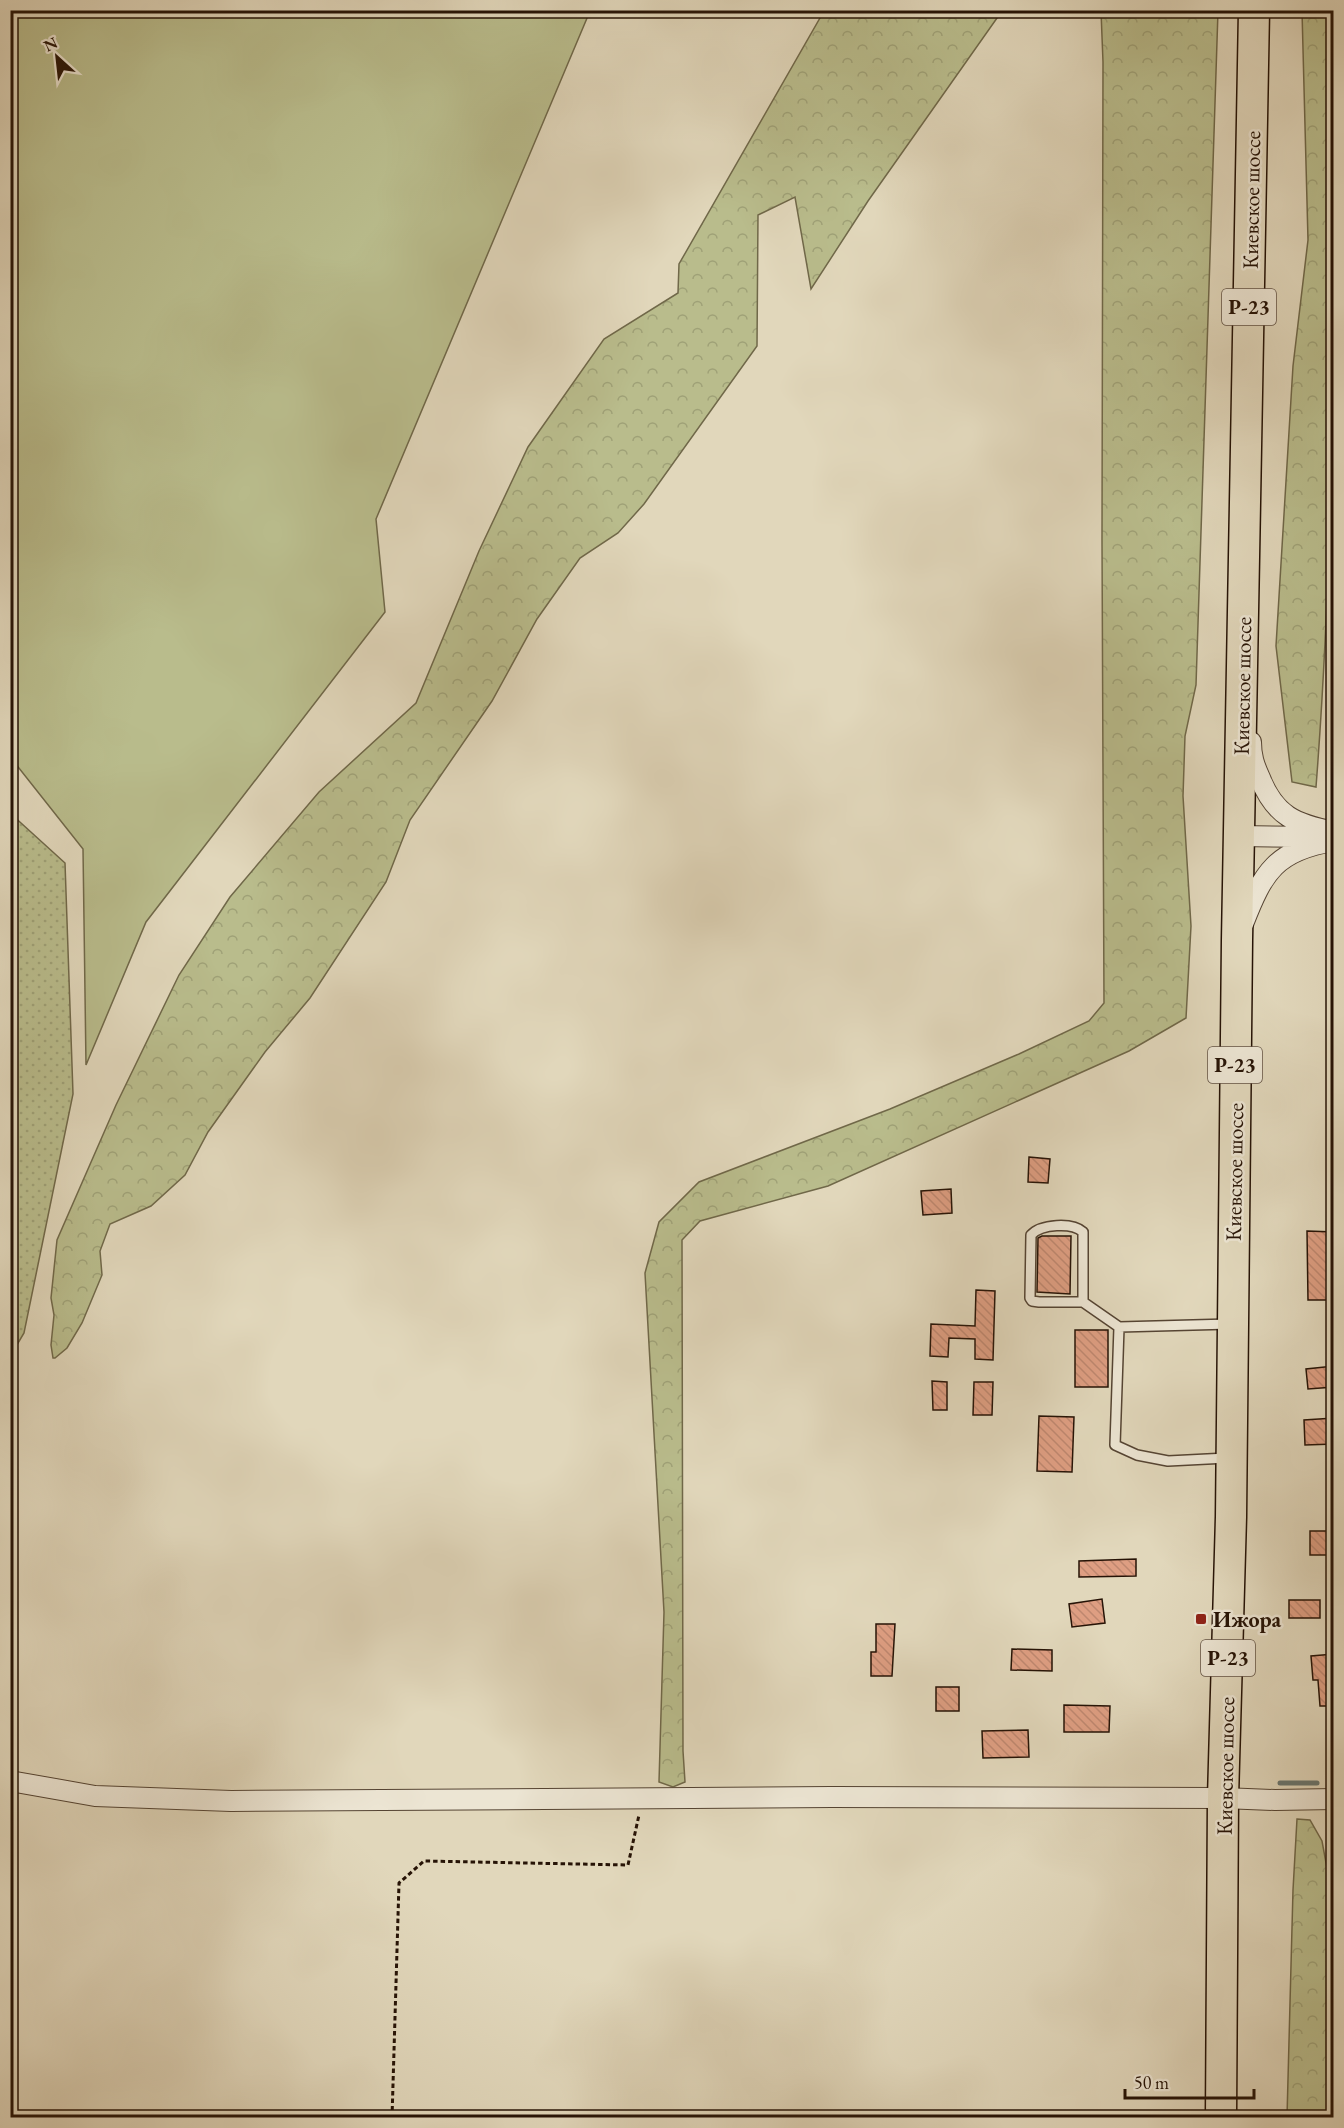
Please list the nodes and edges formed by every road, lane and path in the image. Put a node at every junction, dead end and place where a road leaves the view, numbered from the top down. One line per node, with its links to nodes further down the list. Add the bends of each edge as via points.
1 (1254, 10): 2 (main road, Киевское шоссе / Р-23)
2 (1244, 594): 3 (main road, Киевское шоссе / Р-23); 4 (street, via 1253,653 1251,756 1267,795 1282,813)
3 (1239, 836): 4 (street); 5 (main road, Киевское шоссе / Р-23)
4 (1334, 837): 5 (street, via 1292,852 1276,863 1252,900)
5 (1237, 940): 7 (main road, Киевское шоссе / Р-23)
6 (1083, 1302): 6 (lane, via 1032,1301 1031,1235 1035,1230 1057,1226 1083,1232); 8 (lane)
7 (1232, 1324): 8 (lane); 9 (main road, Киевское шоссе / Р-23)
8 (1119, 1327): 9 (lane, via 1115,1445 1137,1455 1168,1461)
9 (1231, 1458): 12 (main road, Киевское шоссе / Р-23)
10 (10, 1780): 11 (street, via 96,1796 231,1801)
11 (643, 1798): 12 (street); 14 (path, via 628,1865 424,1861 399,1883)
12 (1223, 1798): 13 (street); 15 (main road, Киевское шоссе / Р-23)
13 (1334, 1799)
14 (392, 2118)
15 (1221, 2118)

